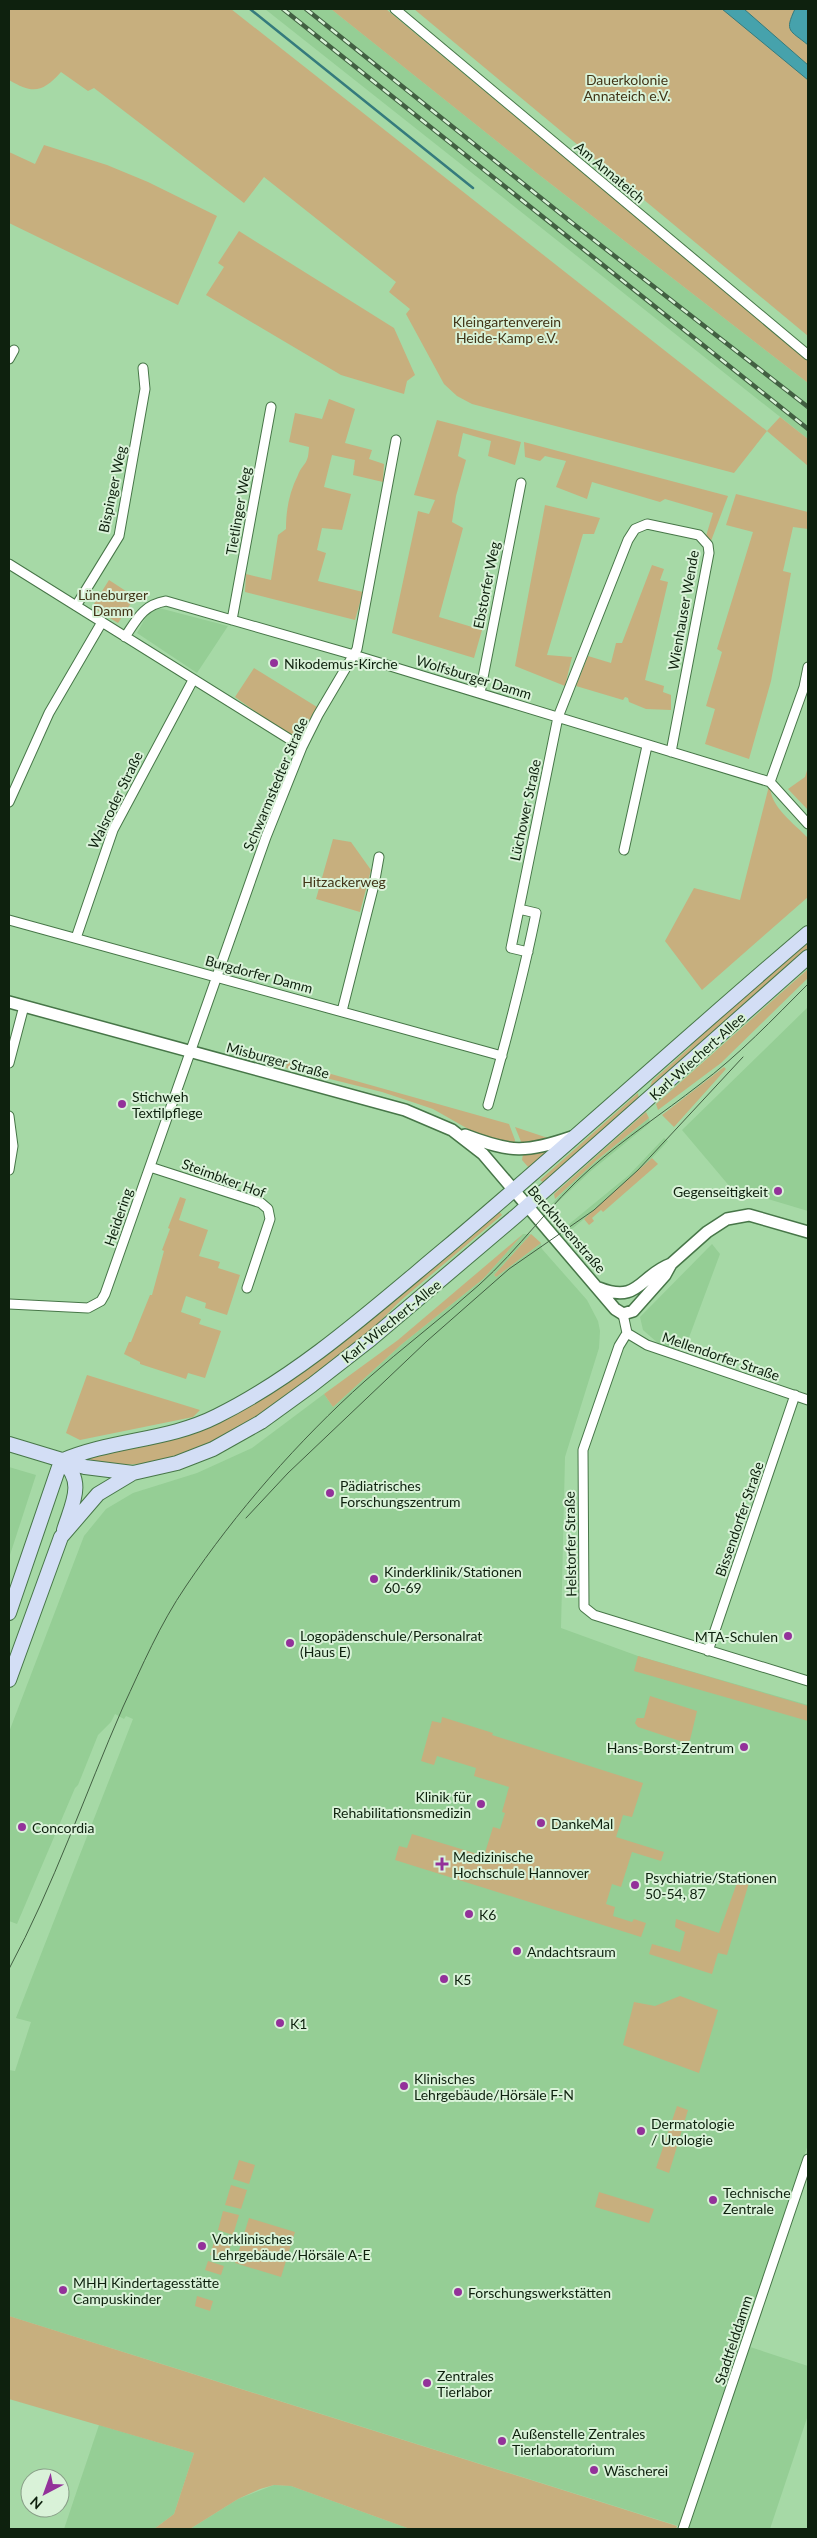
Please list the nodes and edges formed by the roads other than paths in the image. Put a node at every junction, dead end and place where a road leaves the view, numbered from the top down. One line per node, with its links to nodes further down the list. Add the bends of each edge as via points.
1 (395, 9): 3 (street, Am Annateich)
2 (14, 350): 4 (street)
3 (808, 355)
4 (9, 359)
5 (143, 368): 10 (street, Bispinger Weg, via 145,389 119,536)
6 (271, 407): 11 (street, Tietlinger Weg)
7 (396, 440): 14 (street, Schwarmstedter Straße)
8 (521, 483): 17 (street, Ebstorfer Weg)
9 (10, 566): 10 (street)
10 (76, 606): 12 (street)
11 (232, 620): 13 (street, Wolfsburger Damm, via 166,601 153,603 143,610); 14 (street, Wolfsburger Damm)
12 (102, 622): 13 (street); 23 (street, via 49,713)
13 (125, 637): 16 (street)
14 (354, 655): 17 (street, Wolfsburger Damm); 19 (street, Schwarmstedter Straße)
15 (808, 667): 22 (street)
16 (193, 680): 19 (street); 30 (street, Walsroder Straße, via 113,830)
17 (480, 692): 18 (street, Wolfsburger Damm)
18 (558, 717): 20 (street, Wolfsburger Damm); 21 (street, Wienhauser Wende, via 631,534 647,524 691,532 704,538 709,553); 27 (street, Lüchower Straße)
19 (302, 746): 33 (street, Schwarmstedter Straße)
20 (647, 746): 21 (street, Wolfsburger Damm); 25 (street)
21 (671, 752): 22 (street, Wolfsburger Damm)
22 (770, 782): 24 (street)
23 (9, 802)
24 (808, 824)
25 (624, 850)
26 (379, 857): 36 (street)
27 (519, 909): 31 (street, Lüchower Straße, via 511,948); 31 (street, via 536,913)
28 (9, 920): 30 (street, Burgdorfer Damm)
29 (808, 934): 43 (main road, Karl-Wiechert-Allee)
30 (76, 938): 33 (street, Burgdorfer Damm)
31 (528, 952): 38 (street)
32 (808, 957): 47 (main road, Karl-Wiechert-Allee)
33 (216, 976): 36 (street, Burgdorfer Damm); 37 (street, Schwarmstedter Straße)
34 (9, 1002): 35 (street, Misburger Straße)
35 (24, 1006): 37 (street, Misburger Straße); 39 (street)
36 (342, 1010): 38 (street, Burgdorfer Damm)
37 (191, 1052): 42 (street, Misburger Straße, via 410,1112); 44 (street, Heidering)
38 (502, 1056): 40 (street)
39 (9, 1063)
40 (488, 1105)
41 (9, 1116): 45 (street, via 13,1146)
42 (452, 1130): 43 (street, via 495,1146 520,1151); 46 (street, Misburger Straße, via 482,1154)
43 (576, 1136): 46 (main road, Karl-Wiechert-Allee)
44 (150, 1167): 51 (street, Steimbker Hof, via 261,1203 268,1209 270,1219); 52 (street, Heidering, via 101,1301 88,1308 74,1309)
45 (9, 1170)
46 (514, 1190): 47 (street, Berckhusenstraße); 58 (main road, Karl-Wiechert-Allee, via 343,1332 260,1392 217,1417 188,1429 104,1446)
47 (528, 1206): 50 (street, Berckhusenstraße); 59 (main road, Karl-Wiechert-Allee, via 371,1339 261,1422 213,1449 177,1463)
48 (808, 1232): 49 (street, Berckhusenstraße, via 749,1215 734,1216 706,1232)
49 (671, 1264): 50 (street, Berckhusenstraße, via 659,1269 630,1292 614,1293); 53 (street, Berckhusenstraße, via 633,1311)
50 (597, 1287): 53 (street, Berckhusenstraße)
51 (248, 1288)
52 (9, 1304)
53 (623, 1314): 54 (street)
54 (627, 1333): 55 (street, Mellendorfer Straße, via 647,1345); 62 (street, Helstorfer Straße, via 619,1346 583,1450 584,1607 594,1615)
55 (795, 1396): 56 (street, Mellendorfer Straße); 62 (street, Bissendorfer Straße)
56 (808, 1400)
57 (9, 1444): 58 (main road)
58 (61, 1461): 59 (main road); 60 (main road, via 72,1469 76,1491); 61 (main road)
59 (133, 1473): 60 (main road, Karl-Wiechert-Allee, via 98,1494)
60 (61, 1537): 63 (main road, Karl-Wiechert-Allee)
61 (9, 1613)
62 (708, 1651): 64 (street, Helstorfer Straße)
63 (9, 1680)
64 (808, 1681)
65 (808, 2159): 66 (street, Stadtfelddamm)
66 (683, 2529)

